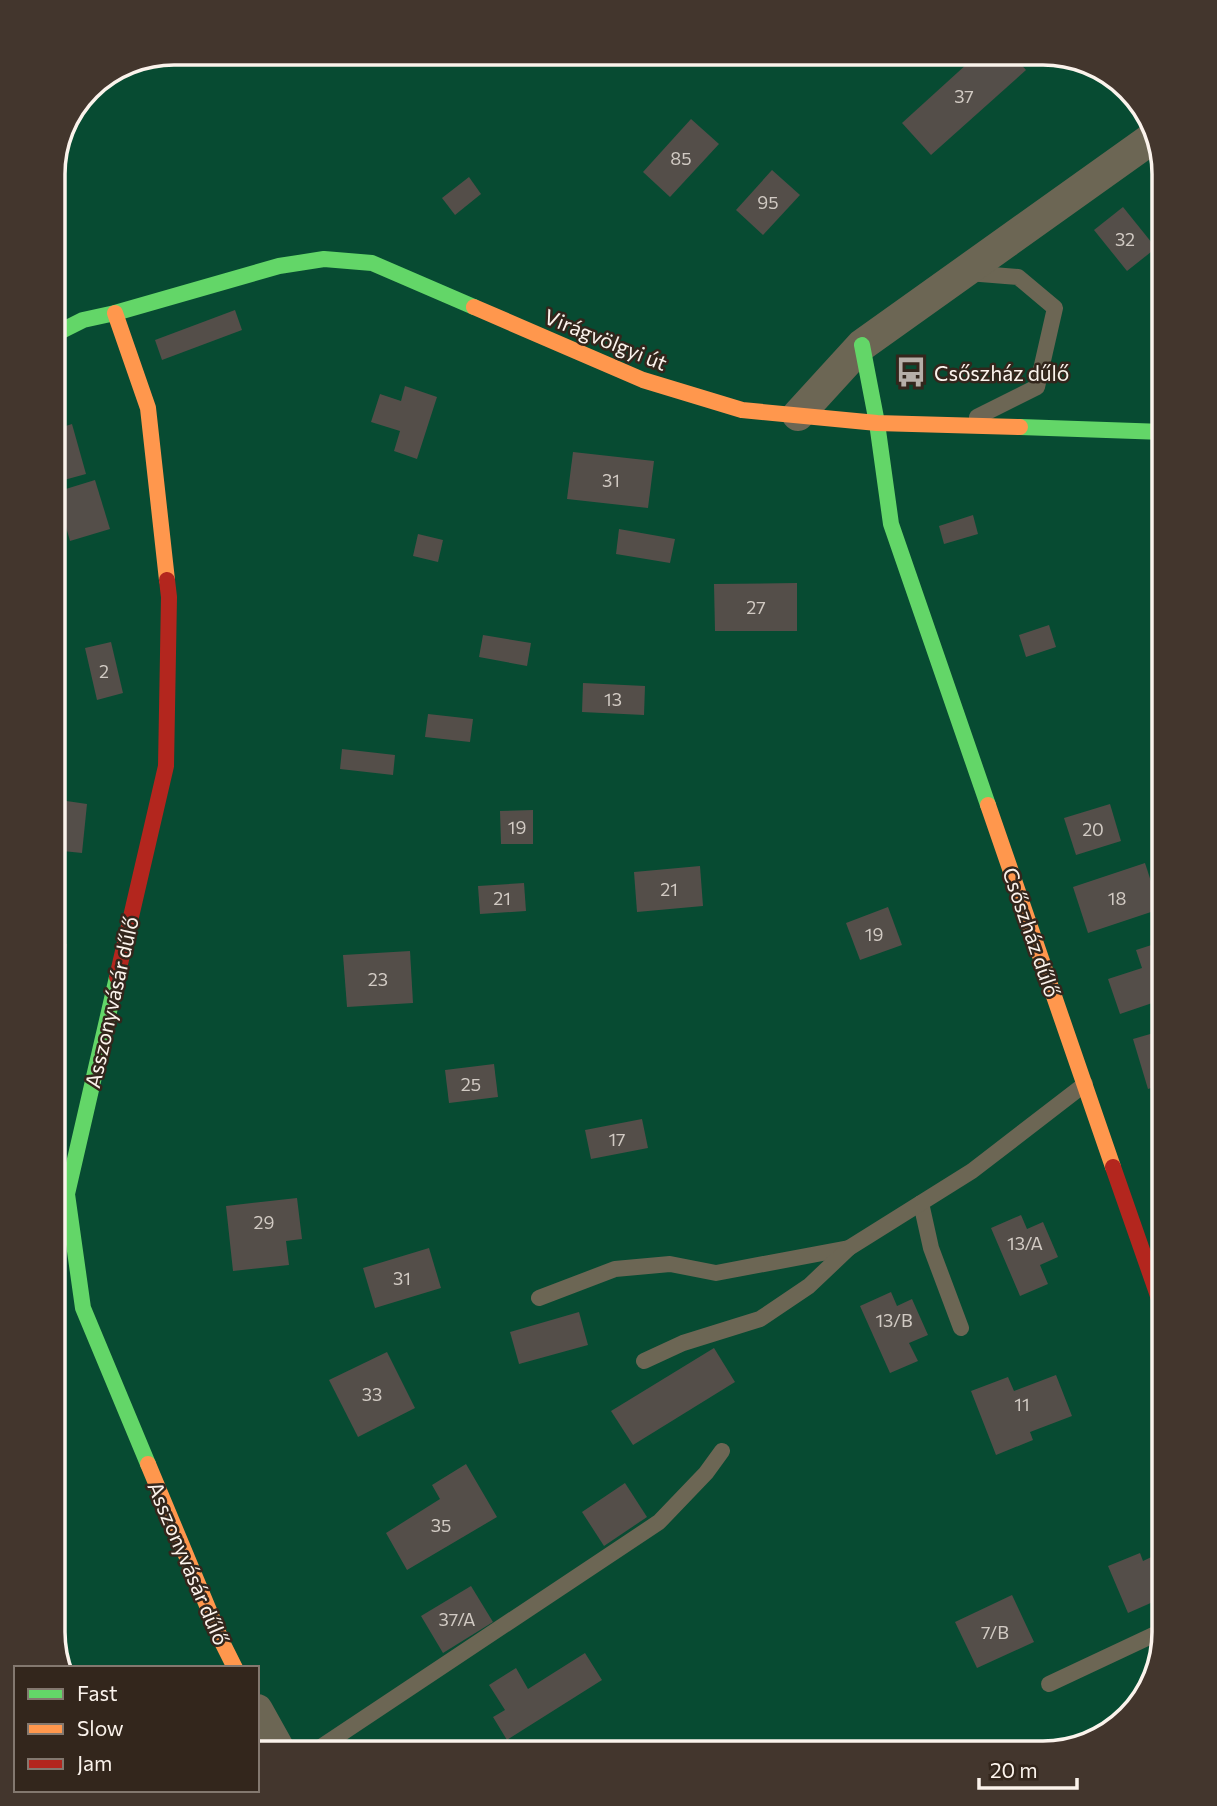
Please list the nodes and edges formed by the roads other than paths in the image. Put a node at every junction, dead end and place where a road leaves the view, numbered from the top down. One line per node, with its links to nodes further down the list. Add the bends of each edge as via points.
1 (1147, 141): 2 (street)
2 (964, 273): 5 (street); 8 (lane, via 1018,277 1055,308 1037,387)
3 (115, 313): 4 (street, Virágvölgyi út); 6 (street, Virágvölgyi út, via 279,266 324,259 372,263 643,380 742,410); 11 (street, Asszonyvásár dűlő, via 148,408 168,584 166,766)
4 (65, 329)
5 (862, 345): 6 (street); 7 (street, Csőszház dűlő)
6 (798, 415): 7 (street, Virágvölgyi út)
7 (877, 423): 8 (street, Virágvölgyi út); 10 (street, Csőszház dűlő, via 891,524)
8 (959, 425): 9 (street, Virágvölgyi út)
9 (1152, 432)
10 (1084, 1084): 12 (lane, via 972,1171); 15 (street, Csőszház dűlő)
11 (65, 1175)
12 (921, 1203): 14 (lane); 17 (lane, via 931,1248)
13 (65, 1220): 21 (street, Asszonyvásár dűlő, via 83,1308)
14 (849, 1248): 16 (lane, via 716,1273 670,1264 615,1269); 18 (lane, via 808,1286 761,1319 683,1343)
15 (1152, 1279)
16 (540, 1298)
17 (961, 1328)
18 (644, 1361)
19 (722, 1451): 25 (lane, via 659,1522)
20 (1152, 1636): 22 (lane)
21 (234, 1666)
22 (1049, 1684)
23 (259, 1714): 24 (street)
24 (274, 1741)
25 (330, 1741)

